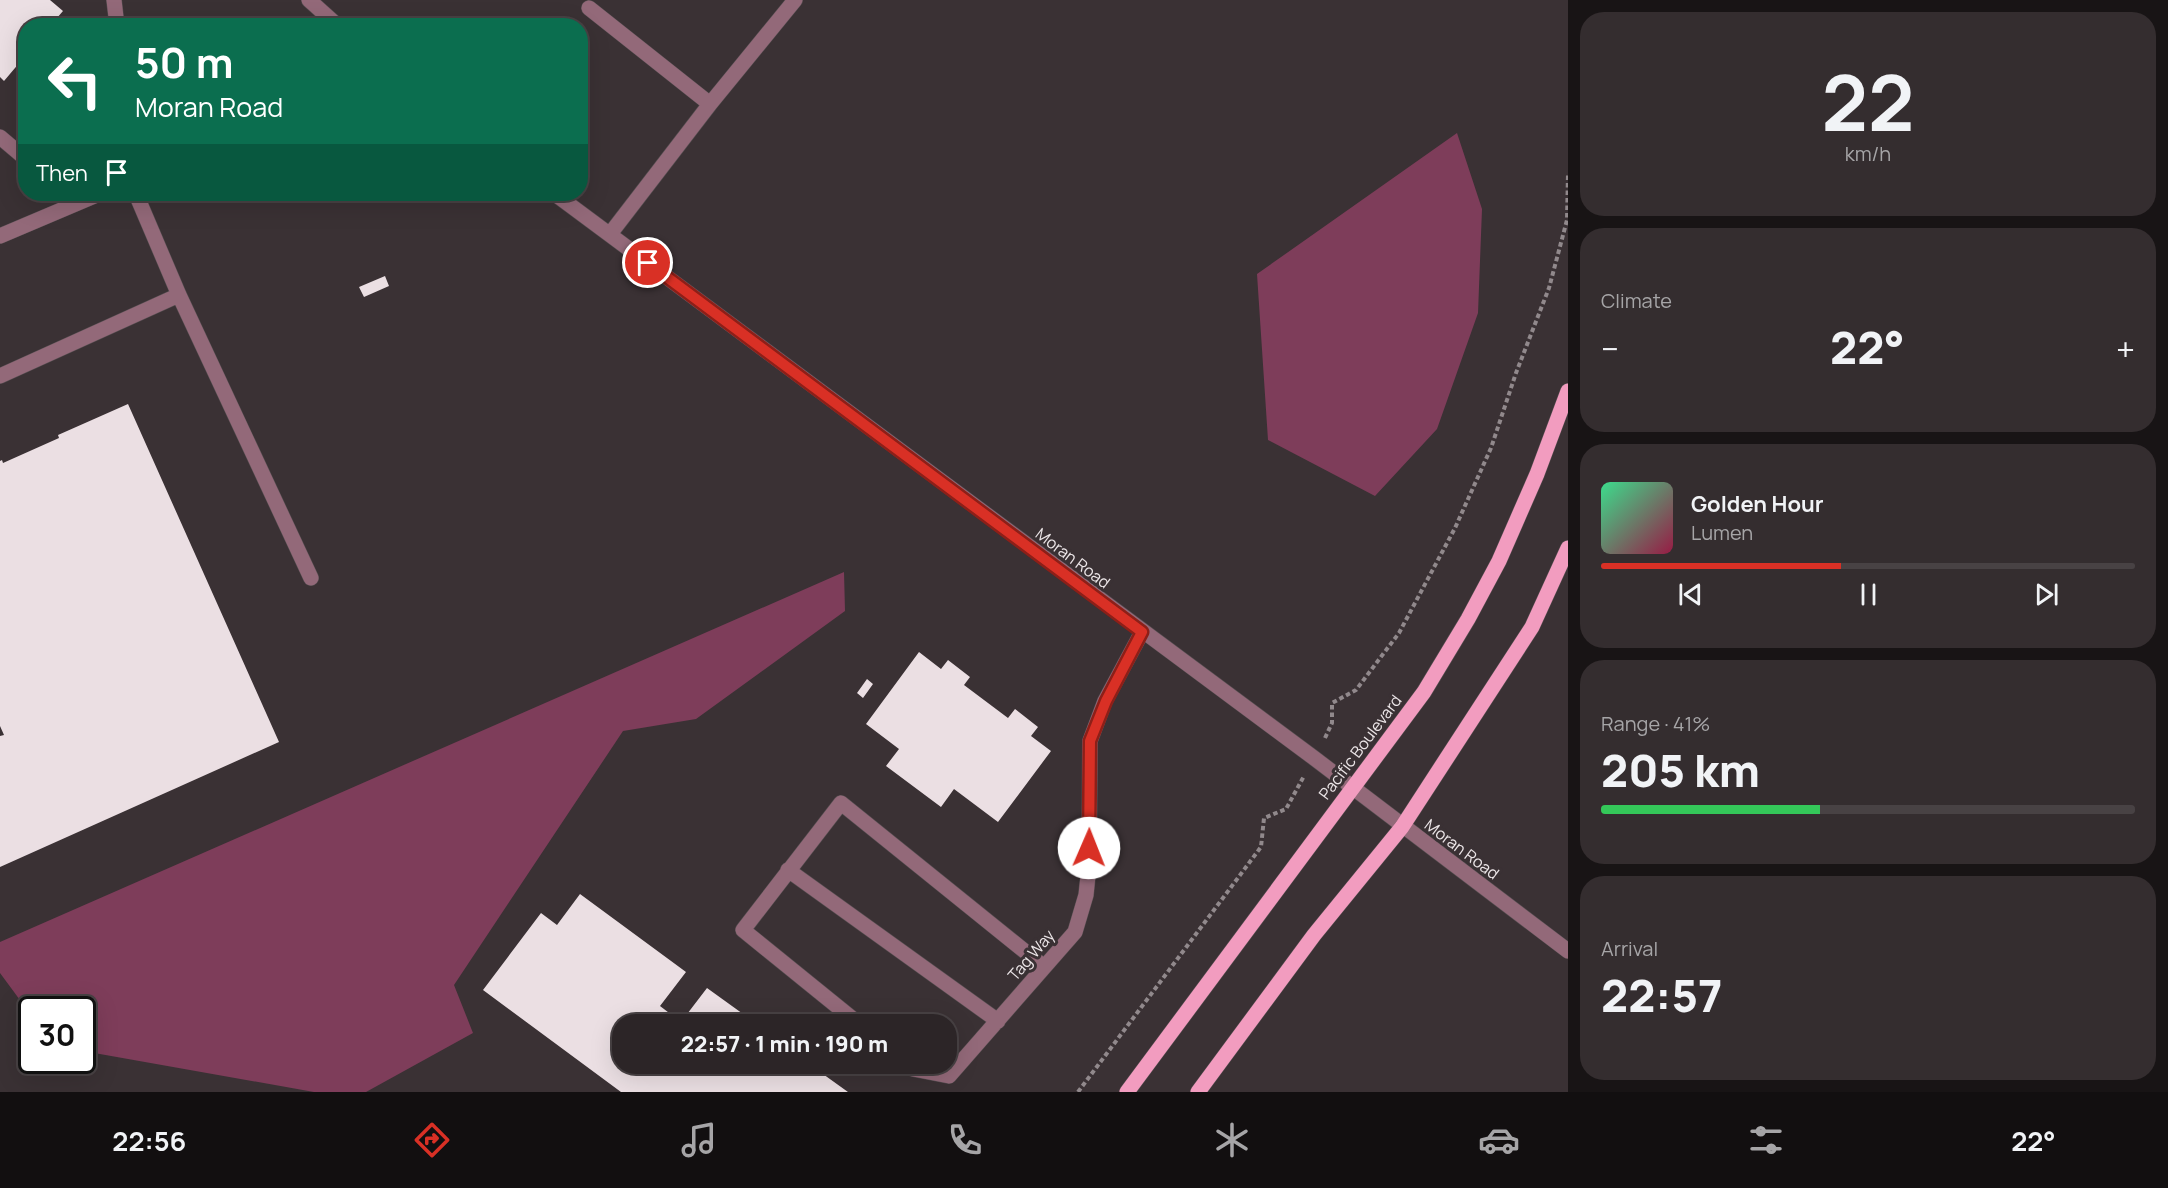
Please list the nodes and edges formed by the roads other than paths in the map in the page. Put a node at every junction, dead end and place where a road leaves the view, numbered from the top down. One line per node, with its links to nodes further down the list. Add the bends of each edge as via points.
1 (114, 0): 5 (street)
2 (309, 0): 6 (street)
3 (795, 0): 7 (street)
4 (589, 8): 7 (street)
5 (116, 18)
6 (329, 18)
7 (710, 104): 13 (street)
8 (0, 137): 9 (street)
9 (18, 151)
10 (65, 201): 14 (street)
11 (139, 201): 15 (street)
12 (565, 201): 13 (street, Moran Road)
13 (610, 234): 20 (street, Moran Road)
14 (0, 236)
15 (179, 295): 16 (street); 19 (street)
16 (0, 376)
17 (1568, 391): 21 (main road, Pacific Boulevard, via 1538,474 1468,619 1424,692)
18 (1568, 548): 22 (main road, via 1532,627)
19 (311, 578)
20 (1142, 632): 21 (street, Moran Road); 25 (street, Tag Way, via 1090,741 1086,895 1075,932)
21 (1352, 788): 22 (street, Moran Road); 29 (main road, Pacific Boulevard)
22 (1402, 827): 24 (street, Moran Road); 30 (main road, via 1314,936)
23 (788, 870): 25 (street, via 841,803); 26 (street, via 743,930); 27 (street)
24 (1568, 951)
25 (1044, 966): 27 (street, Tag Way)
26 (847, 1014)
27 (998, 1021): 28 (street, Tag Way)
28 (957, 1067)
29 (1127, 1092)
30 (1198, 1092)

